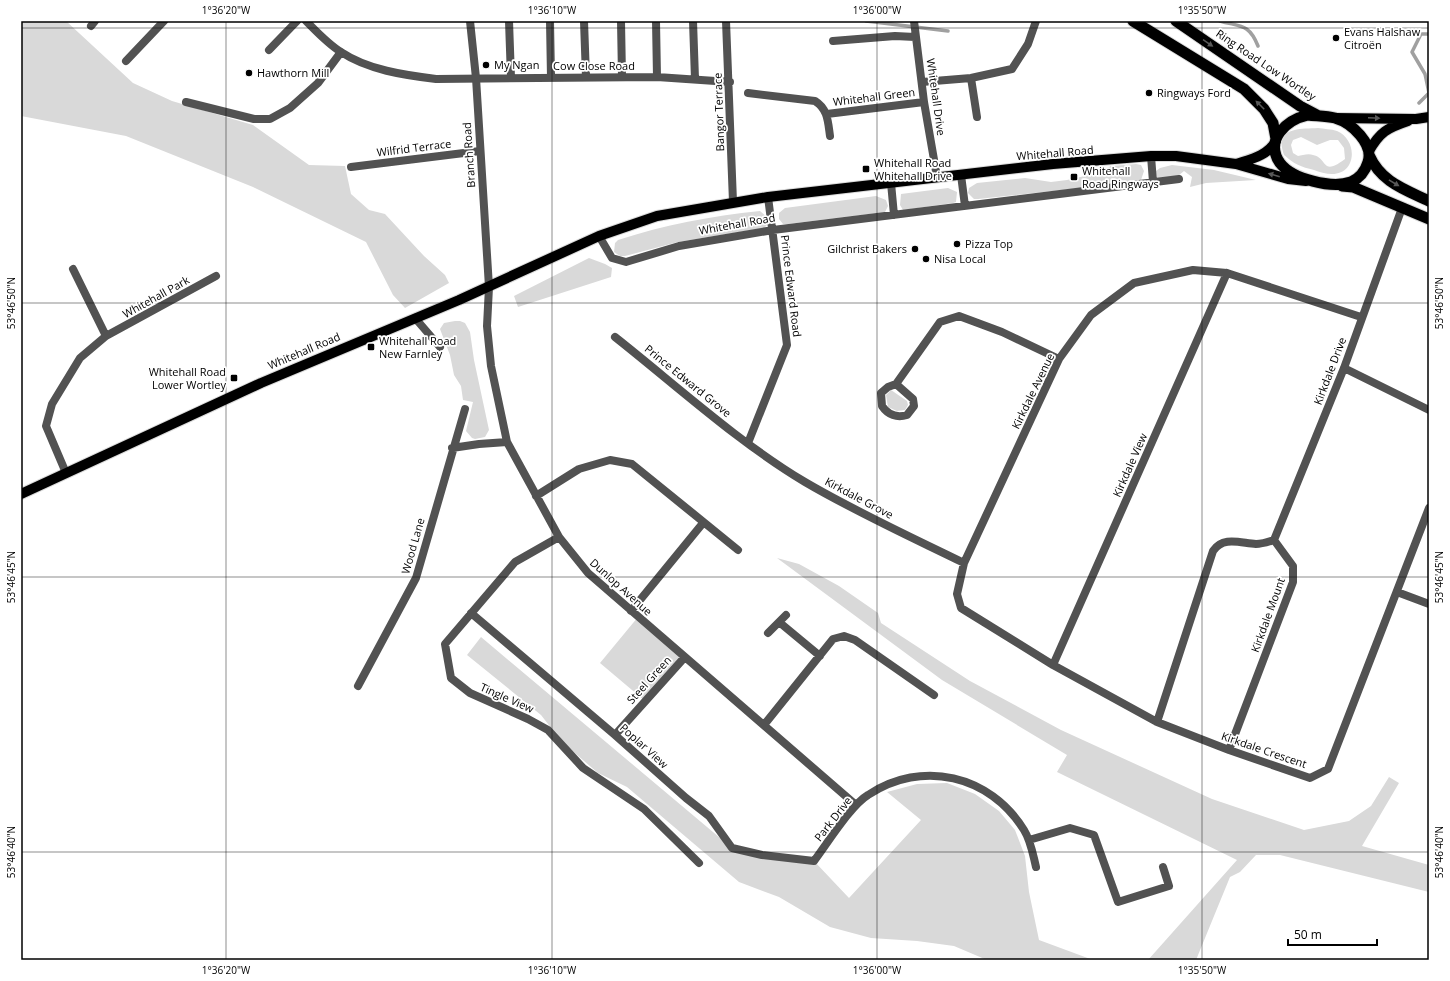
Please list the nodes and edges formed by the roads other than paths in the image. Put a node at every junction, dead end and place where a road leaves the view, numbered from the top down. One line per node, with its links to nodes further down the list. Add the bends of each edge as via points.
1 (164, 21): 22 (street)
2 (297, 21): 20 (street)
3 (306, 21): 21 (street, Cow Close Road)
4 (470, 21): 26 (street, Branch Road)
5 (509, 21): 27 (street)
6 (550, 21): 28 (street)
7 (584, 21): 23 (street)
8 (621, 21): 24 (street)
9 (656, 21): 25 (street)
10 (693, 21): 30 (street)
11 (726, 21): 31 (street, Bangor Terrace)
12 (914, 21): 18 (street, Whitehall Drive)
13 (1036, 21): 29 (street, via 1028,44 1012,69)
14 (1133, 21): 17 (highway)
15 (1138, 21): 17 (highway)
16 (1176, 21): 38 (highway, Ring Road Low Wortley, one-way to 38, via 1300,106)
17 (1150, 31): 43 (highway, one-way to 17, via 1273,123 1264,109 1244,89)
18 (915, 37): 19 (street); 32 (street, Whitehall Drive)
19 (833, 41)
20 (269, 50)
21 (341, 52): 26 (street, Cow Close Road, via 362,62 406,74 436,78); 34 (street, via 318,83 290,108 270,119 254,119)
22 (126, 61)
23 (586, 77): 24 (street, Cow Close Road); 28 (street, Cow Close Road)
24 (622, 77): 25 (street, Cow Close Road)
25 (657, 77): 30 (street, Cow Close Road)
26 (476, 78): 27 (street, Cow Close Road); 44 (street, Branch Road)
27 (511, 78): 28 (street, Cow Close Road)
28 (551, 78)
29 (971, 78): 32 (street); 37 (street)
30 (695, 79): 31 (street, Cow Close Road)
31 (730, 82): 58 (street, Bangor Terrace)
32 (922, 82): 35 (street, Whitehall Drive)
33 (748, 92): 36 (street, Whitehall Green, via 815,101)
34 (186, 102)
35 (924, 102): 36 (street, Whitehall Green); 50 (street, Whitehall Drive)
36 (827, 114): 42 (street, Whitehall Green)
37 (977, 117)
38 (1322, 117): 40 (highway); 43 (highway, via 1308,115 1296,118 1287,123)
39 (1429, 117): 41 (main road)
40 (1335, 118): 41 (main road, one-way to 41); 45 (highway, via 1359,135 1367,144)
41 (1416, 119): 45 (main road, via 1390,127 1379,136)
42 (830, 136)
43 (1276, 140): 47 (main road, Whitehall Road, via 1272,148 1258,157); 52 (highway, via 1277,156 1281,164)
44 (480, 151): 48 (street, Wilfrid Terrace); 68 (street, Branch Road)
45 (1369, 153): 55 (highway, via 1364,171 1358,178 1349,183); 57 (highway, one-way to 57, via 1380,174 1395,185)
46 (1151, 156): 47 (main road, Whitehall Road, via 1176,156); 49 (main road, Whitehall Road); 54 (street)
47 (1236, 164): 52 (main road, Whitehall Road, one-way to 47, via 1288,179)
48 (351, 167)
49 (961, 175): 50 (main road, Whitehall Road); 59 (street)
50 (937, 177): 53 (main road, Whitehall Road)
51 (1179, 179): 54 (street, Whitehall Road)
52 (1312, 181): 55 (highway)
53 (890, 182): 56 (main road, Whitehall Road); 61 (street)
54 (1153, 182): 59 (street, Whitehall Road)
55 (1336, 185): 60 (highway, via 1353,187)
56 (768, 196): 58 (main road, Whitehall Road); 63 (street, Prince Edward Road)
57 (1429, 201)
58 (733, 202): 64 (main road, Whitehall Road, via 657,216)
59 (966, 206): 61 (street, Whitehall Road)
60 (1402, 208): 62 (highway); 69 (street, Kirkdale Drive)
61 (894, 215): 63 (street, Whitehall Road)
62 (1429, 219)
63 (773, 230): 64 (street, Whitehall Road, via 679,246 626,262 612,258); 80 (street, Prince Edward Road, via 788,345)
64 (599, 236): 68 (main road, Whitehall Road)
65 (73, 269): 71 (street)
66 (1227, 273): 69 (street, Kirkdale Avenue); 74 (street, Kirkdale Avenue, via 1192,270 1134,283 1091,315); 101 (street, Kirkdale View)
67 (216, 276): 71 (street, Whitehall Park)
68 (489, 287): 70 (main road, Whitehall Road); 79 (street, Dunlop Avenue, via 487,326 491,366)
69 (1361, 317): 75 (street, Kirkdale Drive)
70 (415, 318): 73 (street); 82 (main road, Whitehall Road, via 261,383)
71 (106, 336): 82 (street, Whitehall Park, via 80,358 52,404 46,426)
72 (615, 337): 80 (street, Prince Edward Grove)
73 (440, 347)
74 (1059, 359): 76 (street, via 1002,332 959,316 940,322); 90 (street, Kirkdale Avenue)
75 (1344, 368): 78 (street); 88 (street, Kirkdale Drive)
76 (896, 384): 76 (street, via 884,389 882,406 894,416 907,415 914,406 913,399)
77 (465, 408): 81 (street, Wood Lane)
78 (1429, 410)
79 (507, 442): 81 (street); 84 (street, Dunlop Avenue)
80 (748, 442): 90 (street, Kirkdale Grove, via 805,482)
81 (452, 448): 102 (street, Wood Lane, via 416,578)
82 (66, 473): 83 (main road, Whitehall Road)
83 (21, 494)
84 (536, 496): 86 (street, via 578,469 610,460 632,464 652,478); 87 (street, Dunlop Avenue)
85 (1429, 508): 91 (street, Kirkdale Crescent)
86 (703, 523): 89 (street); 94 (street)
87 (559, 537): 94 (street, Dunlop Avenue, via 588,573); 95 (street, Tingle View, via 515,562)
88 (1274, 540): 104 (street, via 1256,544 1223,542 1212,551); 107 (street, Kirkdale Mount, via 1293,566 1293,582)
89 (738, 550)
90 (964, 563): 92 (street, Kirkdale Avenue)
91 (1396, 592): 93 (street); 107 (street, Kirkdale Crescent, via 1328,769 1310,778)
92 (958, 594): 101 (street, Kirkdale Crescent, via 961,608)
93 (1429, 604)
94 (631, 611): 100 (street, Dunlop Avenue)
95 (471, 613): 106 (street, Poplar View); 111 (street, Tingle View, via 445,644 451,678 470,693 548,730 583,768 644,810)
96 (786, 615): 97 (street)
97 (779, 622): 98 (street); 99 (street)
98 (768, 633)
99 (820, 656): 103 (street, via 833,639 844,636 855,640); 105 (street)
100 (684, 658): 105 (street, Dunlop Avenue); 106 (street, Steel Green)
101 (1053, 665): 104 (street, Kirkdale Crescent)
102 (358, 686)
103 (934, 695)
104 (1157, 722): 107 (street, Kirkdale Crescent)
105 (764, 725): 108 (street, Dunlop Avenue)
106 (615, 735): 110 (street, Poplar View, via 709,816 732,848 762,855)
107 (1229, 750)
108 (856, 805): 109 (street, Park Drive, via 867,795 898,780 930,775 949,777 967,782 1002,802); 110 (street, Park Drive)
109 (1029, 840): 112 (street, Park Drive); 113 (street, via 1070,828 1094,835 1118,902 1169,886)
110 (814, 861)
111 (699, 863)
112 (1036, 867)
113 (1163, 867)

